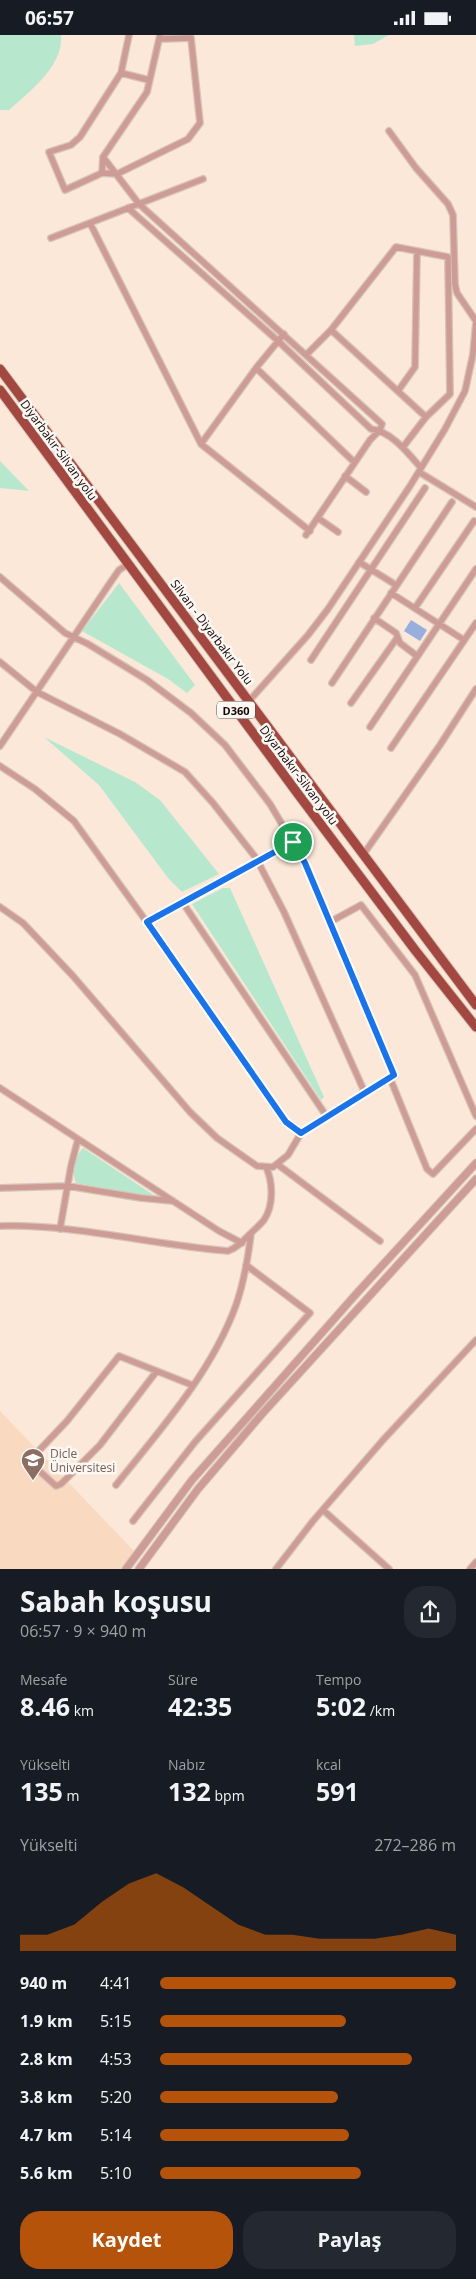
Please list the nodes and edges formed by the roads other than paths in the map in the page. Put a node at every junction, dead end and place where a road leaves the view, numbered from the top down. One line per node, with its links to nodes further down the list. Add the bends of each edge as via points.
1 (130, 35): 3 (street)
2 (160, 37): 4 (street); 8 (street, via 191,38 200,123 188,139)
3 (121, 73): 4 (street); 7 (street, via 80,137 71,145 49,152 65,190)
4 (149, 80): 6 (street, via 147,92)
5 (389, 131): 15 (street, via 448,204 453,215 457,293)
6 (103, 157): 7 (street); 8 (street)
7 (102, 173): 8 (street)
8 (117, 174): 10 (street)
9 (203, 179): 10 (street)
10 (140, 204): 11 (street); 17 (street)
11 (128, 208): 12 (street); 18 (street)
12 (90, 223): 13 (street); 26 (street)
13 (51, 238)
14 (417, 251): 16 (street, via 396,247); 23 (street, via 415,367); 24 (street, via 448,257 450,394)
15 (476, 321): 29 (street, via 465,391)
16 (330, 330): 19 (street); 23 (street)
17 (284, 334): 18 (street); 19 (street)
18 (277, 340): 20 (street); 25 (street, via 370,429)
19 (306, 355): 25 (street, via 382,424)
20 (256, 368): 26 (street); 28 (street)
21 (0, 369): 58 (highway, Silvan - Diyarbakır Yolu / D360)
22 (0, 390): 39 (highway, Diyarbakır-Silvan yolu / D360)
23 (398, 391): 24 (street)
24 (426, 417): 27 (street)
25 (380, 430): 27 (street); 28 (street)
26 (201, 444): 35 (street, via 308,533)
27 (403, 447): 29 (street)
28 (354, 462): 30 (street)
29 (420, 469): 34 (street); 38 (street)
30 (346, 476): 32 (street); 35 (street)
31 (425, 489): 40 (street)
32 (366, 491)
33 (452, 502): 43 (street)
34 (476, 507)
35 (318, 518): 37 (street)
36 (474, 521): 45 (street)
37 (338, 532)
38 (359, 562): 40 (street); 58 (street, via 308,635)
39 (127, 565): 50 (street, via 119,570); 72 (highway, Diyarbakır-Silvan yolu / D360)
40 (371, 568): 43 (street); 53 (street)
41 (476, 569): 48 (street)
42 (0, 577): 50 (street)
43 (396, 585): 44 (street)
44 (391, 593): 45 (street); 46 (street)
45 (415, 608): 48 (street)
46 (374, 618): 49 (street); 55 (street)
47 (476, 623): 51 (street)
48 (440, 624): 51 (street); 52 (street)
49 (397, 637): 52 (street); 59 (street)
50 (73, 638): 57 (street); 64 (street, via 147,680 191,713 225,745 270,804)
51 (464, 641): 62 (street)
52 (417, 656): 60 (street)
53 (311, 660)
54 (0, 662): 57 (street)
55 (332, 683)
56 (476, 689): 65 (street)
57 (37, 692): 61 (street); 66 (street, via 120,734 185,772)
58 (248, 701): 65 (highway, Silvan - Diyarbakır Yolu / D360)
59 (351, 703)
60 (370, 727)
61 (0, 746)
62 (392, 748)
63 (0, 766): 69 (street, via 74,821)
64 (293, 842): 66 (street); 70 (street)
65 (363, 855): 71 (highway, Silvan - Diyarbakır Yolu / D360)
66 (258, 862): 67 (street); 75 (street, via 284,912)
67 (183, 903): 69 (street); 77 (street)
68 (1, 910): 83 (street, via 23,923 217,1138 257,1166)
69 (147, 922): 79 (street, via 286,1122)
70 (330, 922): 73 (street, via 394,1075); 76 (street, via 361,905 415,975)
71 (476, 1005)
72 (476, 1027)
73 (390, 1078): 75 (street); 78 (street, via 427,1169 433,1174)
74 (0, 1088): 80 (street)
75 (365, 1093): 77 (street)
76 (476, 1116)
77 (327, 1117): 79 (street)
78 (476, 1129)
79 (301, 1133): 82 (street, via 288,1155)
80 (78, 1139): 85 (street); 87 (street)
81 (476, 1163): 101 (street, via 192,1480)
82 (277, 1165): 83 (street); 91 (street)
83 (266, 1167): 90 (street, via 271,1199 264,1219)
84 (476, 1179): 102 (street, via 262,1414 198,1489)
85 (68, 1186): 86 (street); 87 (street); 89 (street)
86 (0, 1188)
87 (176, 1202): 92 (street)
88 (0, 1226): 89 (street)
89 (60, 1229): 92 (street, via 228,1251)
90 (250, 1234): 92 (street); 93 (street)
91 (380, 1241)
92 (242, 1243)
93 (246, 1265): 96 (street, via 236,1305 220,1340); 99 (street, via 310,1313 195,1442)
94 (476, 1340): 98 (street)
95 (156, 1372): 95 (street, via 119,1356 67,1421 30,1460 35,1467 56,1486 61,1484 100,1445); 96 (street)
96 (192, 1385): 97 (street)
97 (116, 1485)
98 (323, 1510): 103 (street); 104 (street)
99 (133, 1521)
100 (476, 1562): 105 (street)
101 (126, 1569)
102 (139, 1569)
103 (276, 1569)
104 (390, 1569)
105 (470, 1569)

